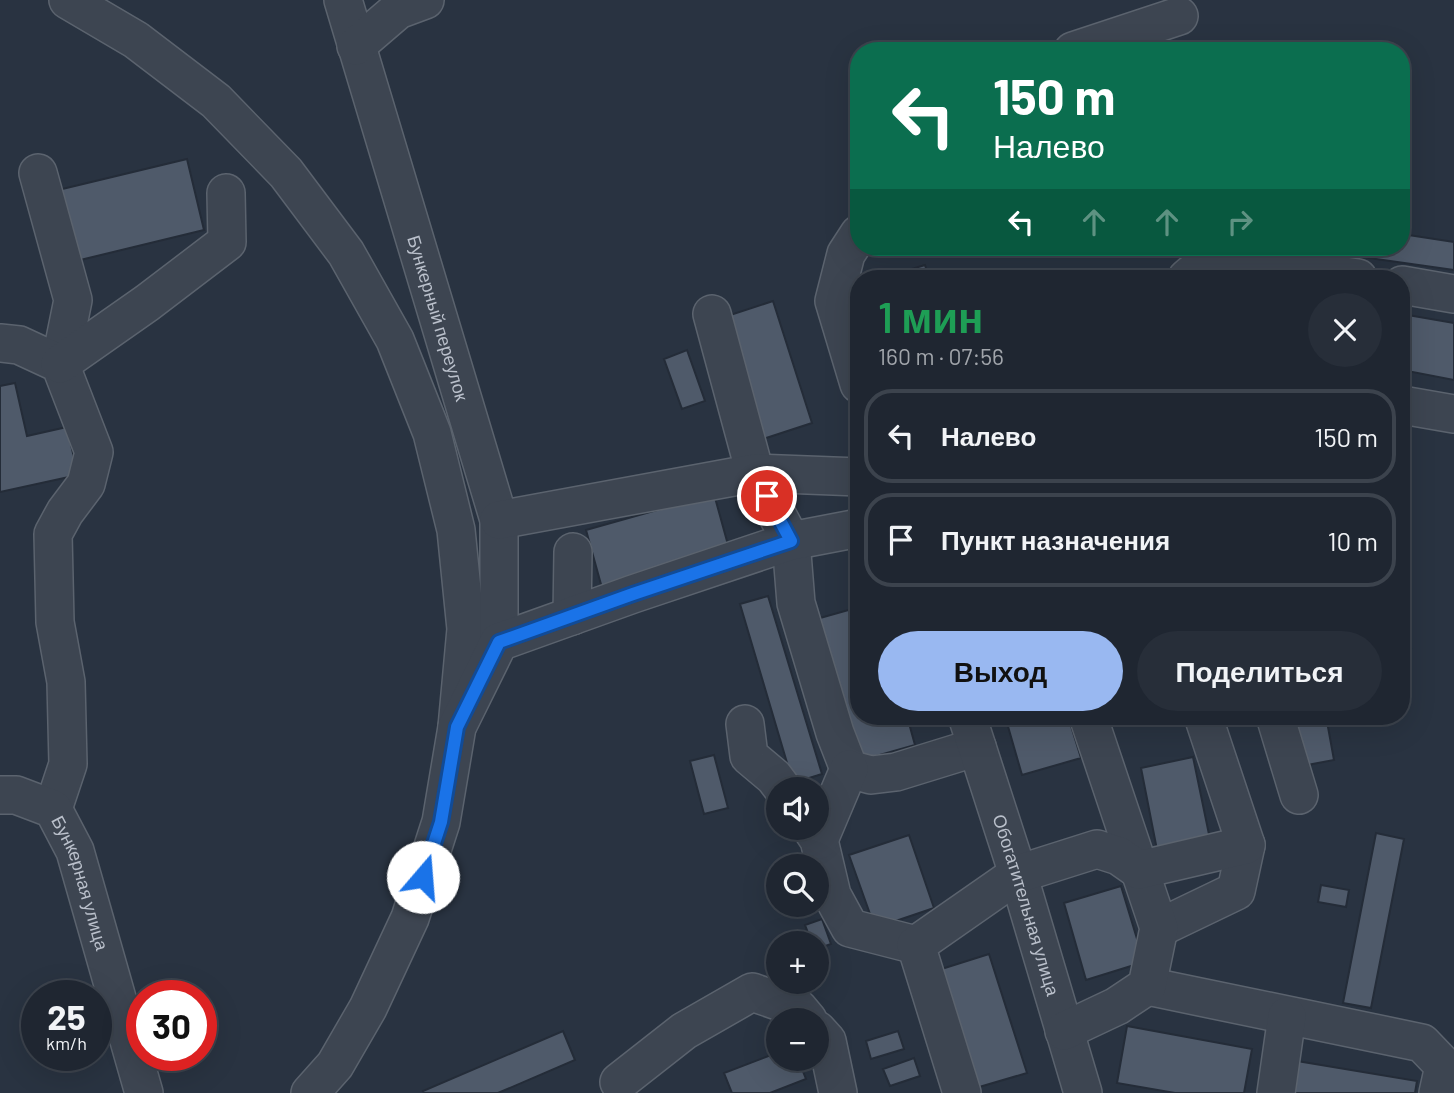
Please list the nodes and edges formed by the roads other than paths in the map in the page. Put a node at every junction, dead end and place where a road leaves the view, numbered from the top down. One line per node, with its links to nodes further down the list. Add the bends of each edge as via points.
1 (68, 0): 32 (street, via 136,40 216,101 286,173 346,253 395,340 432,433 456,530 466,629)
2 (343, 0): 6 (street, Бункерный переулок)
3 (425, 0): 6 (street, via 398,10)
4 (1179, 16): 5 (street)
5 (1100, 42)
6 (356, 46): 22 (street, Бункерный переулок)
7 (38, 173): 17 (street, via 73,300)
8 (226, 193): 17 (street, via 227,242)
9 (850, 248): 16 (street, via 834,301)
10 (1196, 270): 11 (street, via 1217,257)
11 (1304, 270)
12 (1410, 286): 13 (street)
13 (1454, 294)
14 (712, 314): 20 (street)
15 (0, 343): 17 (street, via 19,345)
16 (850, 354)
17 (60, 364): 39 (street, via 94,452 86,484 53,534 55,622 66,682 68,764)
18 (1410, 406): 19 (street)
19 (1454, 414)
20 (755, 473): 21 (street); 22 (street); 24 (street)
21 (850, 477)
22 (499, 520): 27 (street, Бункерный переулок)
23 (850, 530): 24 (street)
24 (791, 541): 26 (street); 34 (street, via 796,603)
25 (573, 552): 26 (street)
26 (572, 616): 27 (street)
27 (499, 642): 32 (street)
28 (746, 724): 35 (street, via 749,755)
29 (1091, 725): 42 (street)
30 (1206, 725): 41 (street)
31 (1278, 725): 37 (street)
32 (457, 727): 53 (street, via 441,822 410,918 335,1066)
33 (972, 732): 34 (street, via 896,772 871,775); 43 (street, Обогатительная улица)
34 (849, 769): 38 (street)
35 (774, 777)
36 (0, 795): 39 (street, Бункерная улица, via 16,794)
37 (1299, 795)
38 (829, 807)
39 (53, 809): 52 (street, Бункерная улица, via 75,852)
40 (817, 840): 45 (street, via 832,895 850,928)
41 (1246, 845): 42 (street); 44 (street, via 1236,891)
42 (1139, 870): 43 (street, via 1119,856 1097,849); 44 (street)
43 (1018, 874): 45 (street); 49 (street, Обогатительная улица)
44 (1159, 928): 46 (street)
45 (916, 944): 55 (street)
46 (1147, 986): 48 (street); 49 (street)
47 (797, 1008): 51 (street, via 752,992 684,1031)
48 (1287, 1016): 57 (street); 58 (street, via 1422,1043 1444,1066)
49 (1065, 1031): 56 (street, Обогатительная улица)
50 (829, 1050): 54 (street)
51 (619, 1082)
52 (144, 1093)
53 (310, 1093)
54 (838, 1093)
55 (962, 1093)
56 (1083, 1093)
57 (1276, 1093)
58 (1438, 1093)

